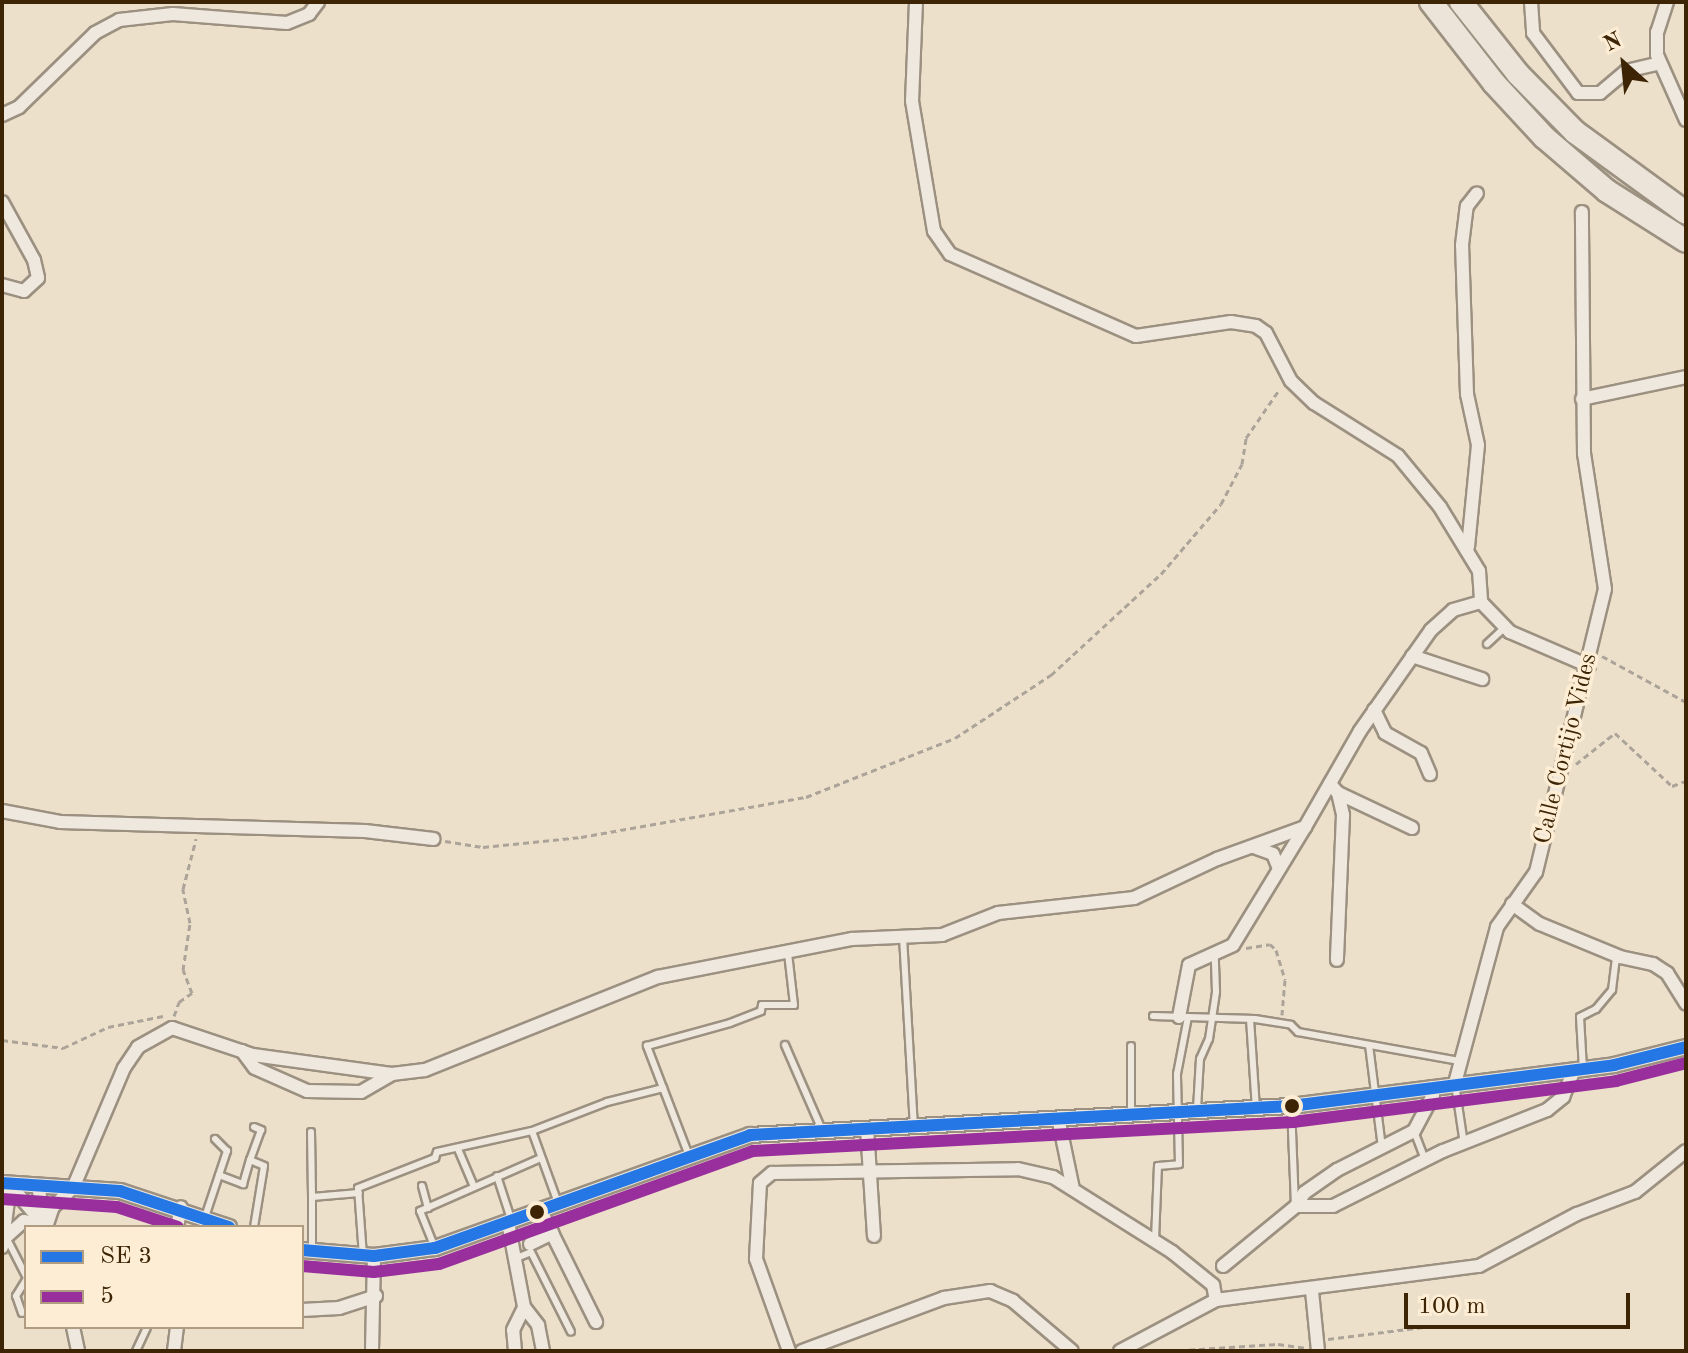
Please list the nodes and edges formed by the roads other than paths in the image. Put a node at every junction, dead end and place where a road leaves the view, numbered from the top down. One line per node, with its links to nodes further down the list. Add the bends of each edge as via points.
1 (318, 2): 8 (street, via 309,14 287,23 173,14 119,20 95,33 19,107)
2 (916, 2): 18 (street, via 912,101 934,231 950,254 1136,336 1231,322 1256,326 1266,333 1291,381 1314,403 1398,456)
3 (1431, 2): 14 (highway, via 1544,137 1607,191)
4 (1461, 2): 13 (highway, via 1518,74 1575,132)
5 (1667, 2): 7 (street, via 1655,41)
6 (1529, 4): 7 (street, via 1538,42 1578,93 1600,93 1626,71)
7 (1660, 63): 9 (street)
8 (2, 115)
9 (1686, 120)
10 (1477, 193): 18 (street, via 1467,206 1462,245 1467,394 1478,445)
11 (2, 202): 15 (street, via 34,260 38,278 24,291)
12 (1582, 212): 17 (street, Calle Cortijo Vides)
13 (1686, 213)
14 (1686, 241)
15 (2, 285)
16 (1686, 377): 17 (street)
17 (1582, 399): 23 (street, Calle Cortijo Vides, via 1584,454 1605,589)
18 (1468, 547): 19 (street, via 1479,571)
19 (1481, 602): 20 (street); 22 (street, via 1440,618)
20 (1504, 628): 21 (lane); 23 (street)
21 (1487, 644)
22 (1412, 656): 24 (street); 25 (street)
23 (1589, 666): 34 (street, Calle Cortijo Vides, via 1536,872)
24 (1482, 679)
25 (1374, 710): 26 (street, via 1385,733 1421,753); 27 (street)
26 (1430, 774)
27 (1334, 789): 29 (street); 30 (street); 39 (street, via 1343,815)
28 (2, 811): 31 (street, via 60,822 365,831)
29 (1305, 827): 32 (street); 33 (street)
30 (1412, 828)
31 (434, 839)
32 (1250, 847): 33 (street, via 1266,849); 35 (street, via 1134,898 998,913 962,930)
33 (1279, 869): 37 (street, via 1233,945)
34 (1512, 904): 38 (street, via 1540,924); 50 (street, Calle Cortijo Vides, via 1497,927)
35 (903, 937): 36 (street); 63 (lane)
36 (788, 949): 52 (street, via 658,977 425,1070); 55 (lane, via 794,1005 762,1005 761,1011 730,1023 647,1046)
37 (1215, 954): 42 (street, via 1189,965); 43 (lane)
38 (1616, 955): 40 (street, via 1660,968); 51 (lane, via 1612,990 1596,1009 1580,1017)
39 (1337, 960)
40 (1686, 1004)
41 (1153, 1016): 42 (lane)
42 (1184, 1017): 43 (lane); 60 (lane)
43 (1212, 1018): 44 (lane); 59 (lane, via 1200,1059)
44 (1250, 1019): 46 (lane); 58 (lane)
45 (785, 1045): 66 (lane)
46 (1369, 1045): 50 (lane); 56 (lane)
47 (1131, 1046): 61 (lane)
48 (1686, 1047): 51 (street)
49 (242, 1051): 52 (street); 52 (street, via 255,1068 307,1091 361,1092); 86 (street, via 173,1021 138,1047)
50 (1459, 1061): 53 (street, Calle Cortijo Vides)
51 (1579, 1070): 53 (street); 71 (street, via 1556,1104)
52 (392, 1074)
53 (1455, 1083): 54 (street); 71 (lane)
54 (1432, 1087): 56 (street); 68 (street, via 1433,1096)
55 (663, 1088): 67 (lane, via 607,1102); 75 (lane)
56 (1372, 1095): 57 (street); 73 (lane)
57 (1291, 1106): 58 (street); 91 (lane)
58 (1256, 1109): 59 (street)
59 (1197, 1113): 60 (street)
60 (1177, 1114): 61 (street); 106 (lane, via 1179,1164 1158,1166)
61 (1131, 1117): 62 (street)
62 (1059, 1122): 63 (street); 87 (street)
63 (914, 1125): 65 (street)
64 (254, 1127): 77 (lane, via 261,1130)
65 (867, 1128): 66 (street); 79 (street)
66 (822, 1130): 75 (street, via 750,1135)
67 (532, 1131): 72 (lane); 76 (lane)
68 (1414, 1131): 73 (street); 78 (lane)
69 (311, 1132): 89 (lane)
70 (215, 1139): 80 (lane, via 227,1151)
71 (1464, 1144): 78 (street)
72 (458, 1149): 83 (lane); 88 (lane, via 437,1152 435,1158)
73 (1382, 1149): 91 (street, via 1337,1170 1304,1193)
74 (1686, 1151): 116 (street, via 1635,1192 1577,1214 1479,1266)
75 (688, 1153): 90 (street)
76 (541, 1158): 81 (lane); 90 (lane)
77 (250, 1160): 80 (lane, via 243,1184); 103 (lane, via 264,1166)
78 (1426, 1163): 91 (street, via 1333,1206)
79 (870, 1171): 87 (street, via 1018,1169 1053,1177); 105 (street); 133 (street, via 772,1173 760,1183 756,1259)
80 (219, 1175): 95 (lane)
81 (497, 1176): 83 (lane); 96 (lane)
82 (6, 1184): 84 (street); 98 (street); 107 (street)
83 (473, 1184): 93 (lane)
84 (38, 1186): 86 (street); 99 (street)
85 (422, 1186): 93 (lane)
86 (73, 1188): 92 (street, via 120,1191); 100 (street, via 53,1207)
87 (1073, 1189): 106 (street)
88 (359, 1193): 89 (lane); 111 (lane)
89 (312, 1197): 110 (lane)
90 (558, 1203): 94 (street)
91 (1296, 1206): 113 (street)
92 (181, 1207): 95 (street); 101 (street)
93 (428, 1208): 109 (lane, via 420,1211)
94 (541, 1211): 96 (street); 104 (street)
95 (205, 1217): 102 (street)
96 (510, 1222): 109 (street); 112 (street)
97 (39, 1225): 107 (street, via 24,1221)
98 (44, 1225)
99 (46, 1225)
100 (47, 1225)
101 (177, 1225)
102 (224, 1225)
103 (254, 1225)
104 (553, 1233): 108 (street); 122 (street)
105 (874, 1236)
106 (1155, 1240): 118 (street, via 1213,1285)
107 (4, 1242): 114 (lane)
108 (530, 1244)
109 (435, 1248): 111 (street)
110 (307, 1251): 111 (street)
111 (368, 1256): 117 (street)
112 (514, 1259): 119 (street); 126 (lane, via 531,1252)
113 (1223, 1266)
114 (24, 1275)
115 (24, 1282): 121 (lane, via 16,1296)
116 (1312, 1291): 118 (street); 137 (street)
117 (376, 1296): 120 (street, via 339,1308); 130 (street)
118 (1216, 1300): 136 (street)
119 (524, 1307): 131 (street, via 513,1330); 132 (street, via 538,1325)
120 (304, 1310)
121 (22, 1313)
122 (596, 1322)
123 (73, 1329): 127 (street)
124 (146, 1329): 128 (lane)
125 (177, 1329): 129 (street)
126 (571, 1332)
127 (78, 1351)
128 (136, 1351)
129 (174, 1351)
130 (372, 1351)
131 (515, 1351)
132 (543, 1351)
133 (789, 1351)
134 (802, 1351): 135 (street, via 944,1298 990,1291 1013,1301)
135 (1072, 1351)
136 (1120, 1351)
137 (1316, 1351)

